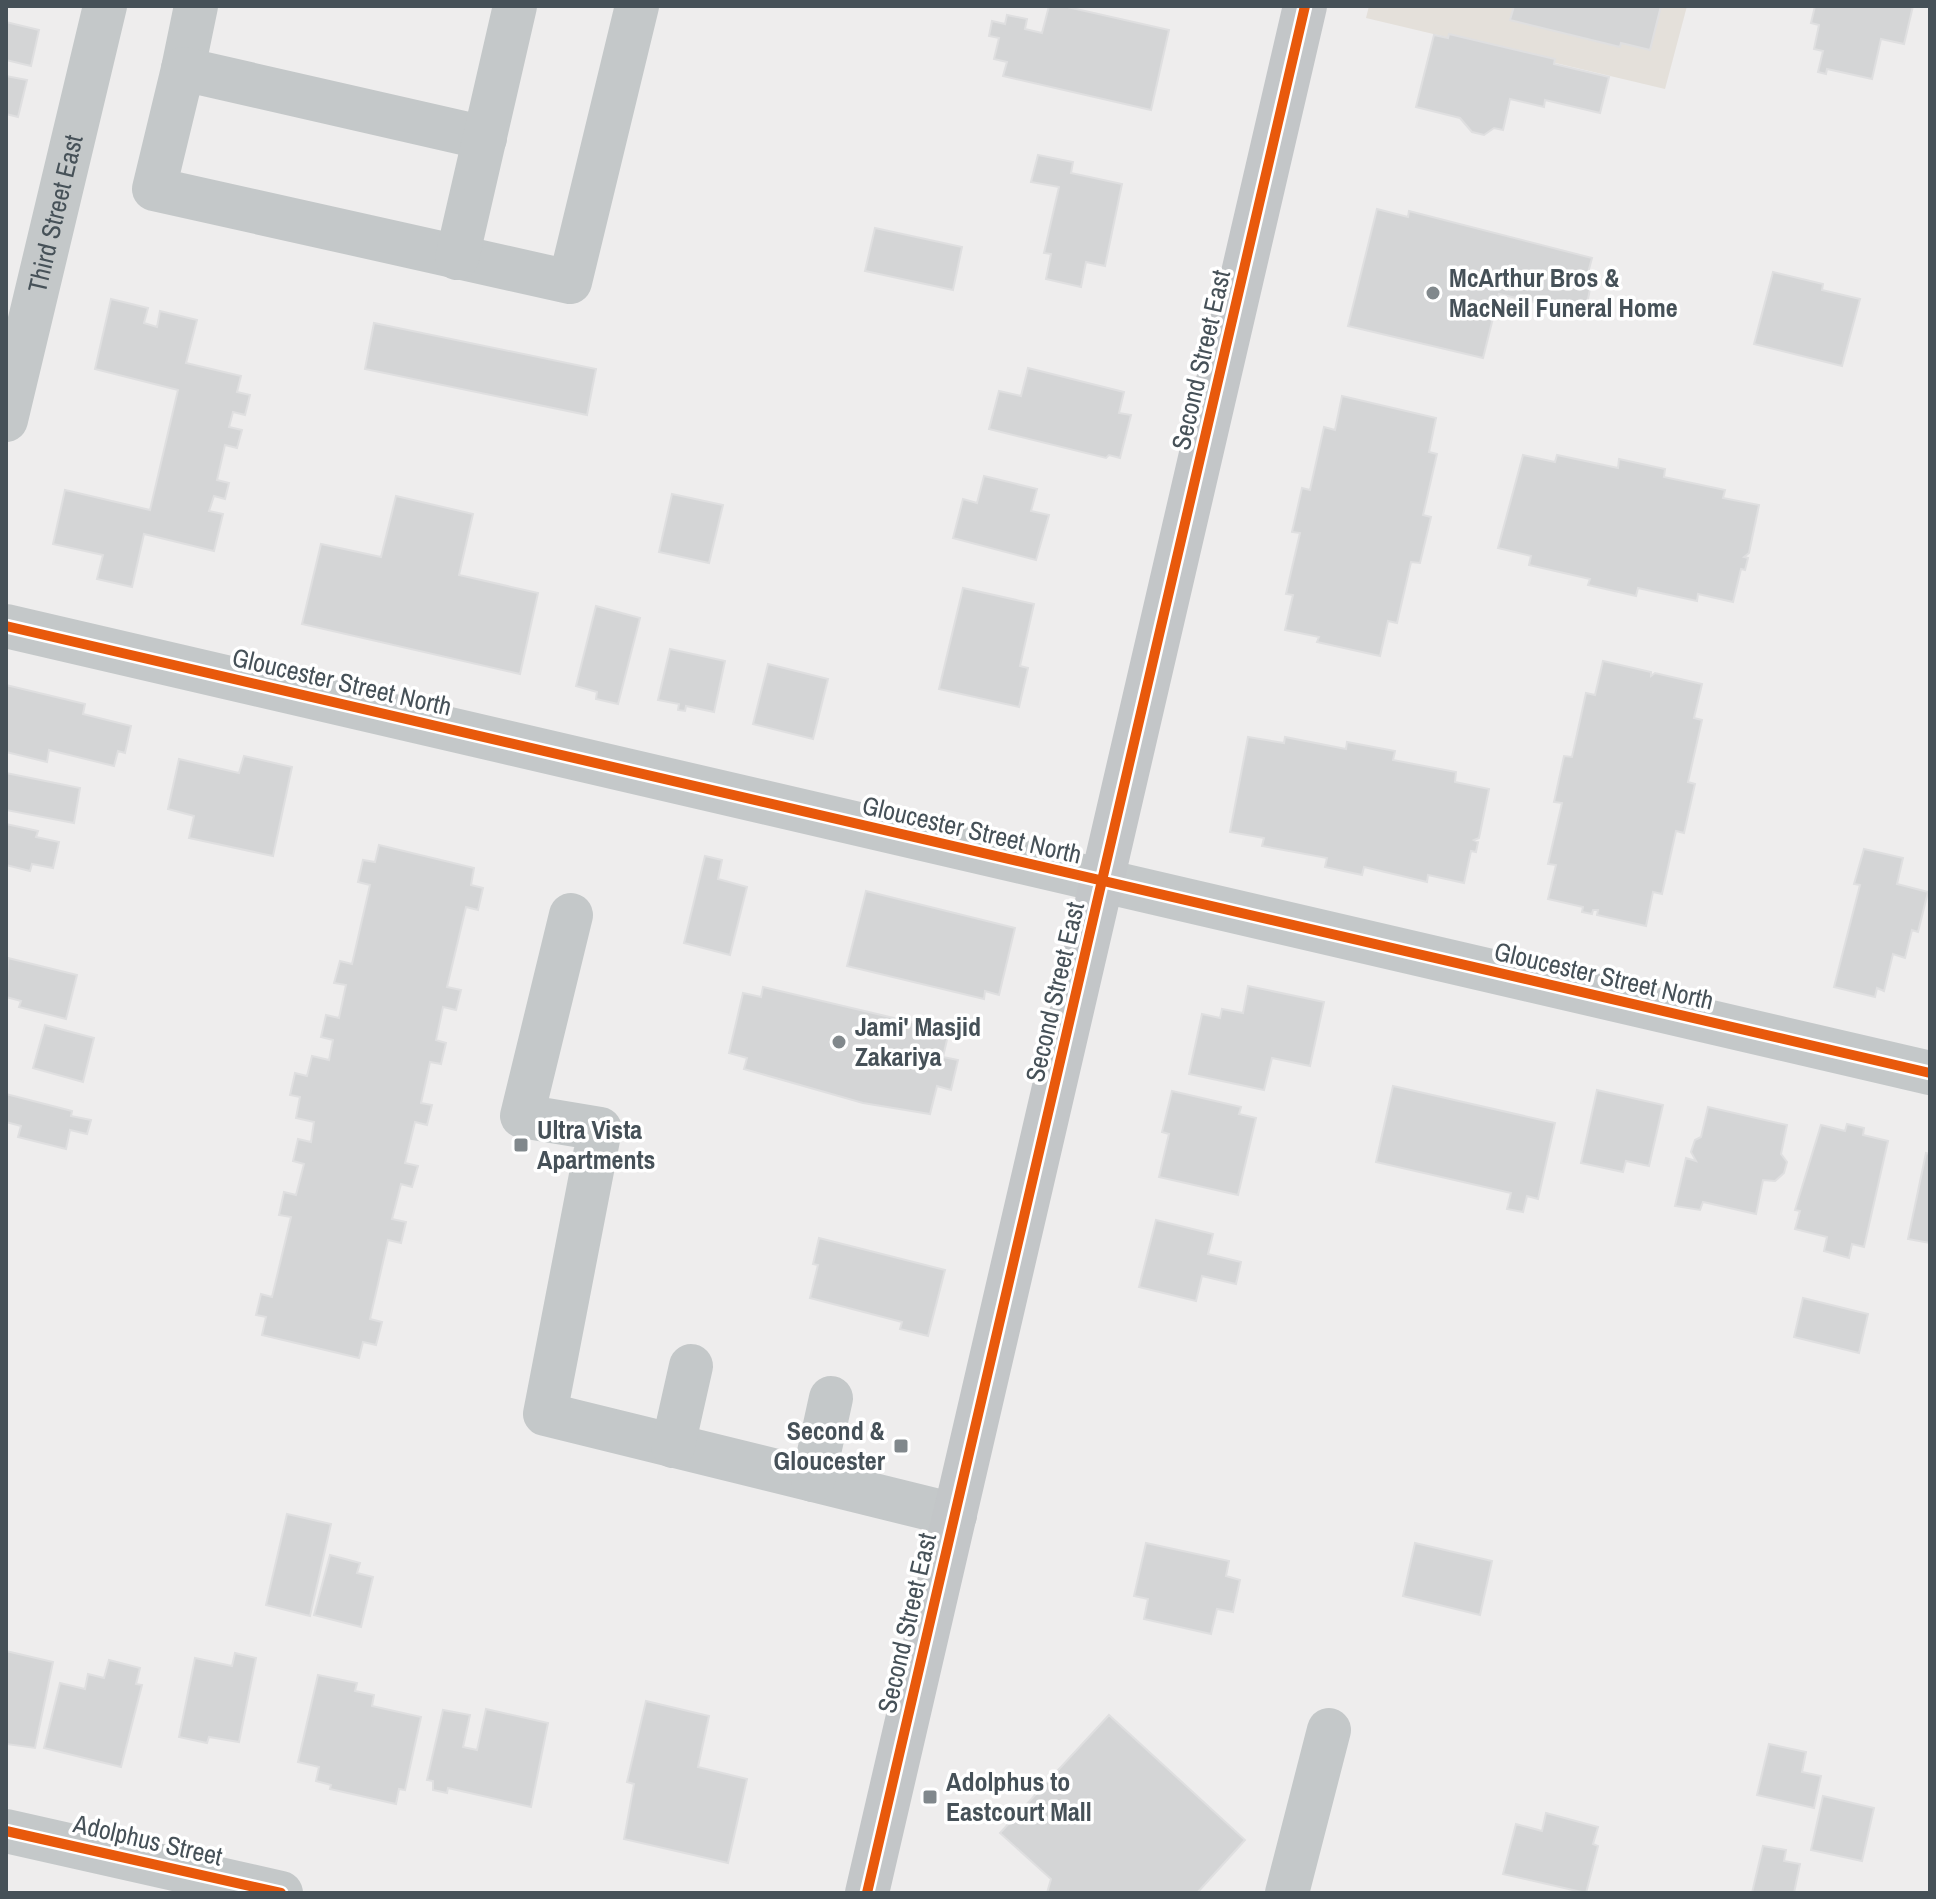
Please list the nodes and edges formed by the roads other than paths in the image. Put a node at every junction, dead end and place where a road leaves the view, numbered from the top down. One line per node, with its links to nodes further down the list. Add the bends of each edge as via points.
1 (105, 6): 9 (street, Third Street East)
2 (196, 6): 6 (street)
3 (637, 6): 8 (street, via 570,282)
4 (1305, 6): 11 (main road, Second Street East)
5 (505, 8): 7 (street)
6 (183, 69): 7 (street); 8 (street, via 154,189)
7 (485, 138): 8 (street)
8 (457, 258)
9 (6, 420)
10 (6, 626): 11 (street, Gloucester Street North)
11 (1103, 884): 13 (street, Gloucester Street North); 18 (main road, Second Street East)
12 (571, 915): 16 (street, via 522,1116 600,1129 545,1414)
13 (1930, 1073)
14 (691, 1366): 16 (street)
15 (831, 1398): 17 (street)
16 (673, 1446): 17 (street)
17 (813, 1480): 18 (street)
18 (955, 1515): 22 (main road, Second Street East)
19 (1329, 1730): 23 (street)
20 (6, 1831): 21 (street, Adolphus Street)
21 (281, 1893)
22 (867, 1893)
23 (1287, 1893)

